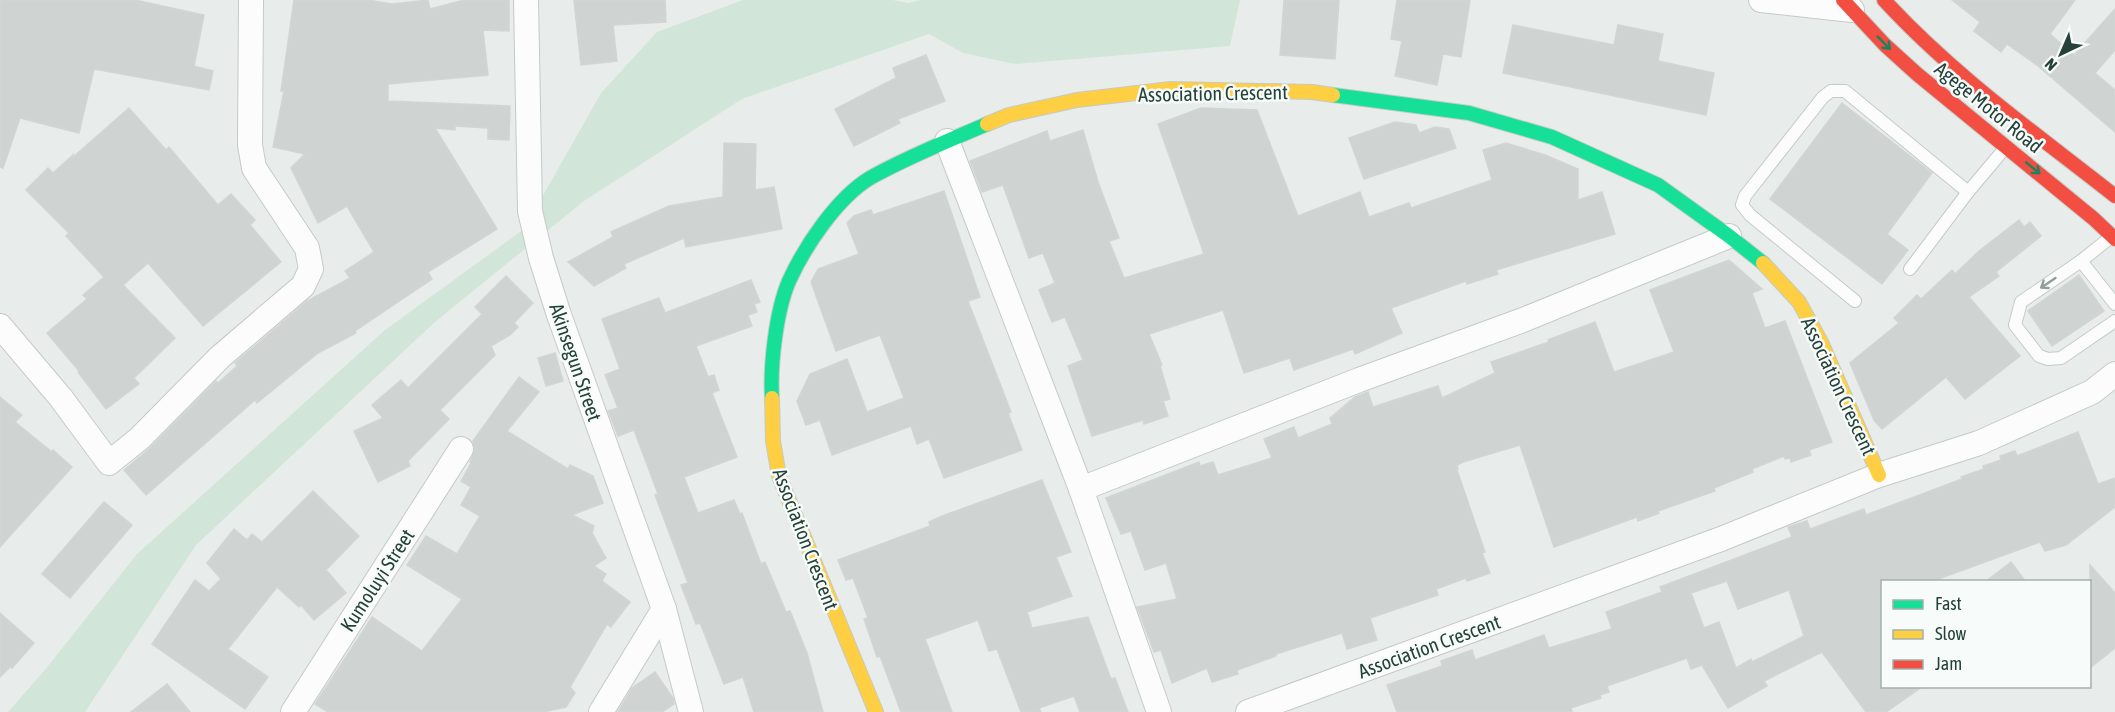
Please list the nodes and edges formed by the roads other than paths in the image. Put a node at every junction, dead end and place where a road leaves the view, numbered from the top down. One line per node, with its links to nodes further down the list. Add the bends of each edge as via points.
1 (526, 0): 22 (street, Akinsegun Street, via 530,211 558,312)
2 (1761, 0): 5 (street)
3 (1884, 0): 9 (street, Agege Motor Road)
4 (248, 1): 17 (street, via 250,145 254,168 307,248 311,269 303,286 220,357 140,438 109,463 62,398)
5 (1848, 5): 7 (street, Agege Motor Road, one-way to 7, via 1917,74)
6 (947, 141): 10 (street, Association Crescent, via 1009,115 1077,100 1171,89 1312,92 1469,113 1552,136 1658,185); 21 (street); 26 (street, Association Crescent, via 869,180 835,208 789,282 778,324 771,383 779,476)
7 (2007, 146): 8 (lane); 9 (street, Agege Motor Road, one-way to 9)
8 (1968, 192): 13 (lane); 14 (lane, via 1845,92 1831,91 1823,97 1742,205)
9 (2106, 205): 11 (street, Agege Motor Road)
10 (1729, 236): 20 (street, Association Crescent, via 1770,269 1799,302); 21 (street, via 1523,320)
11 (2114, 238): 12 (lane)
12 (2081, 261): 15 (lane); 16 (lane, one-way to 16, via 2020,302 2015,325 2039,356 2048,359 2061,358)
13 (1910, 269)
14 (1855, 301)
15 (2115, 304)
16 (2115, 321)
17 (0, 326)
18 (2115, 374): 20 (street, Association Crescent, via 2092,392 1979,442)
19 (461, 449): 23 (street, Kumoluyi Street)
20 (1880, 475): 28 (street, Association Crescent, via 1721,539)
21 (1081, 489): 27 (street)
22 (664, 609): 24 (street); 25 (street, Akinsegun Street)
23 (293, 712)
24 (601, 712)
25 (691, 712)
26 (876, 712)
27 (1159, 712)
28 (1248, 712)

